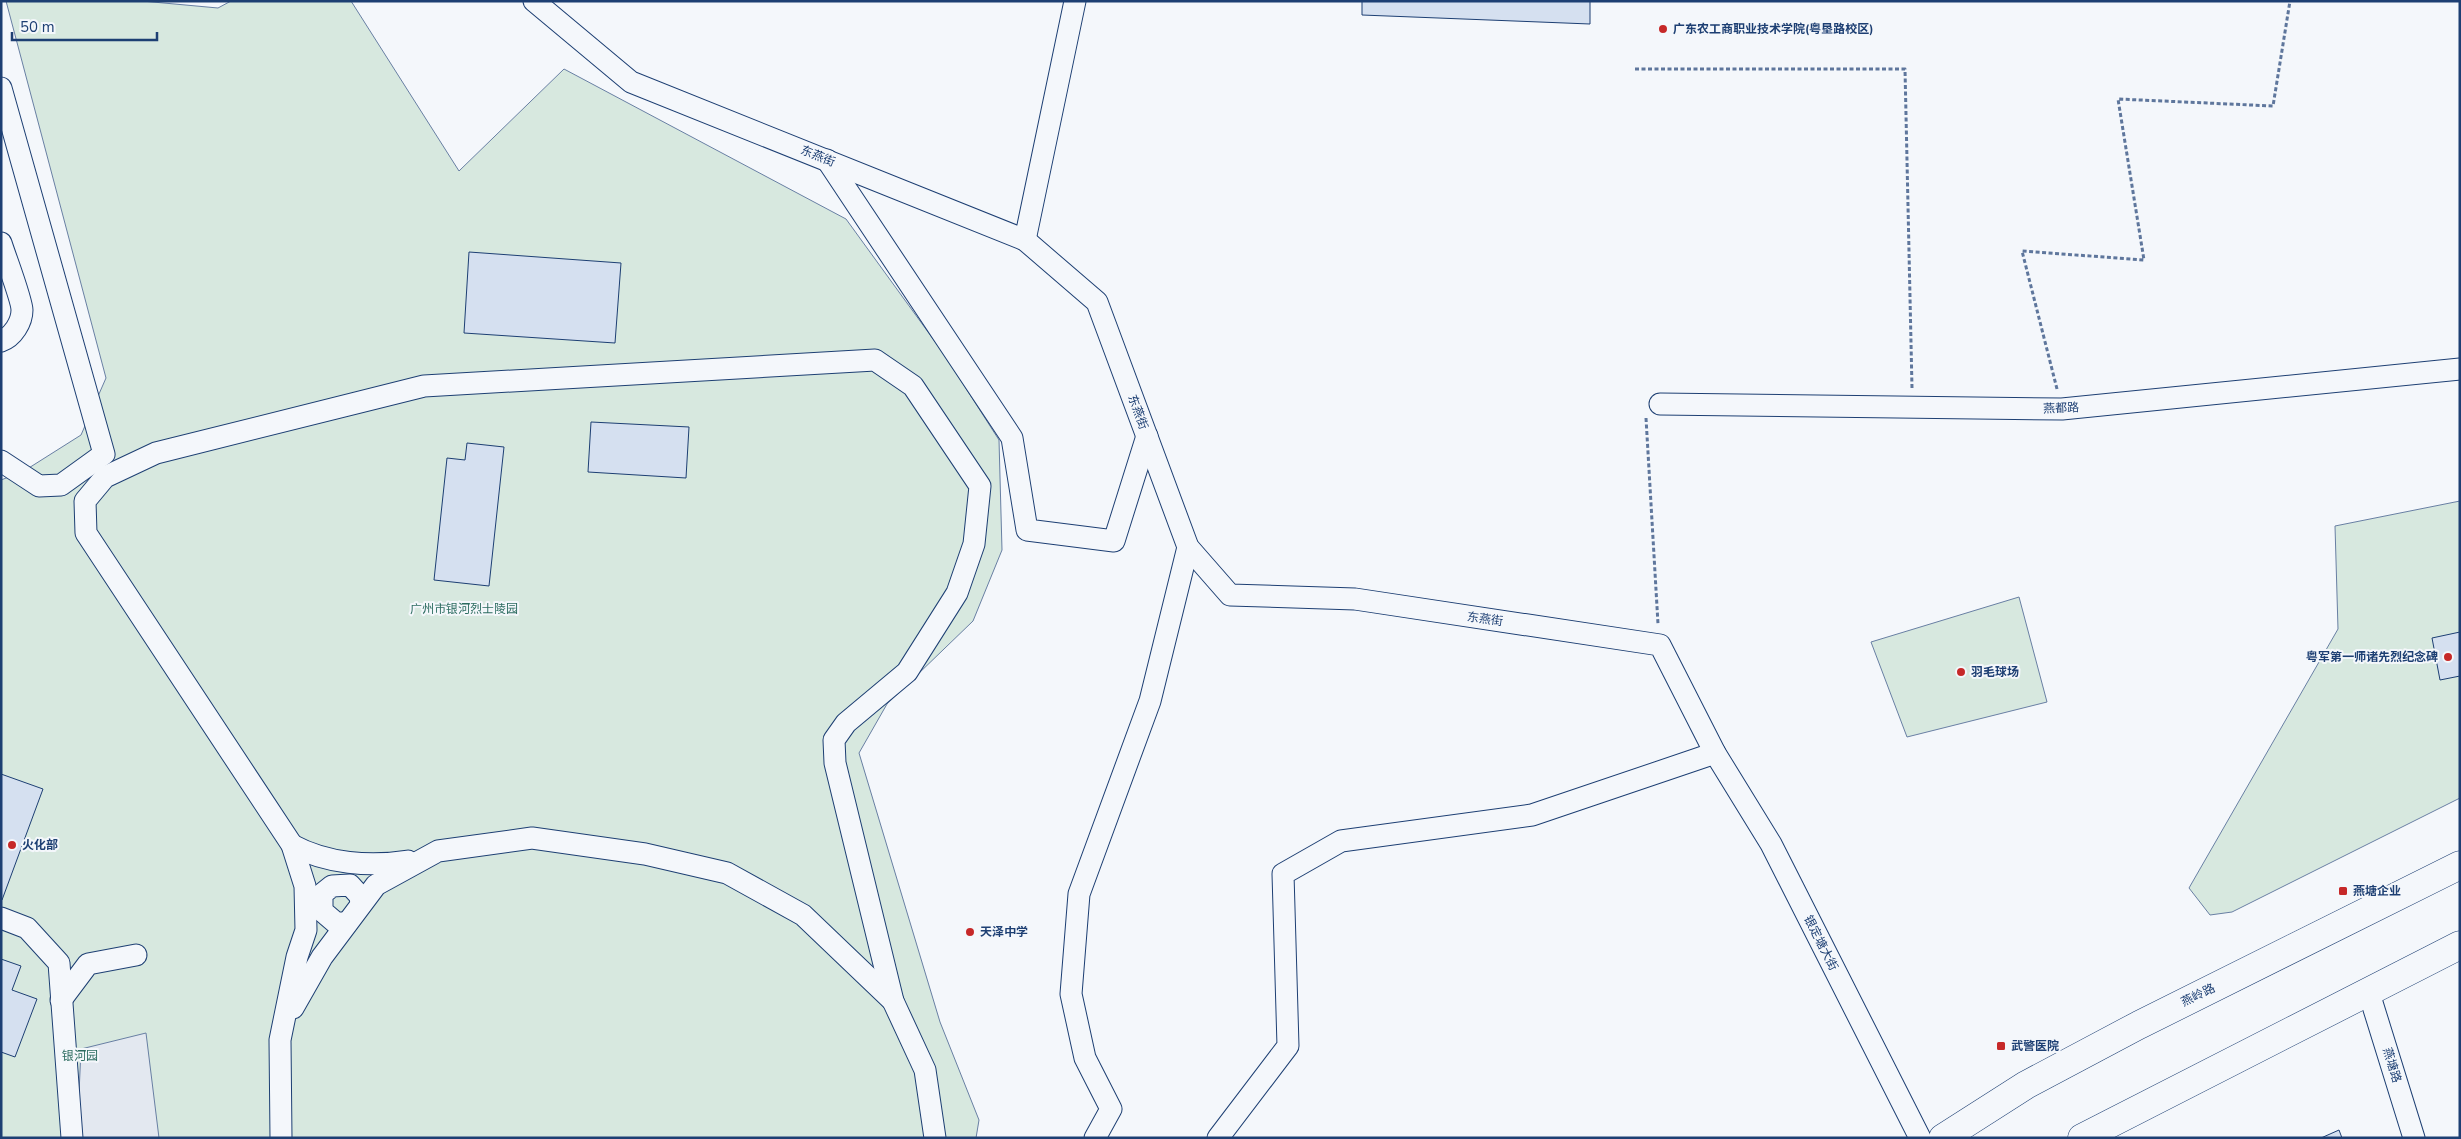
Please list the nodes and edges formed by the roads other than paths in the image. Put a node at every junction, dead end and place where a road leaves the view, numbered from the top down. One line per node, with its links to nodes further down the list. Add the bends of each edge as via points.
1 (534, 1): 4 (street, 东燕街, via 631,82)
2 (1075, 1): 5 (street)
3 (1, 88): 11 (street, via 104,454 61,485 39,486)
4 (827, 160): 5 (street, 东燕街); 10 (street, via 1012,438 1027,530 1114,541)
5 (1025, 240): 10 (street, 东燕街, via 1096,302)
6 (1, 243): 7 (street, via 22,310 15,331)
7 (1, 341)
8 (2460, 370): 9 (street, 燕都路, via 2062,409)
9 (1653, 408)
10 (1147, 436): 12 (street, 东燕街)
11 (1, 461)
12 (1188, 547): 13 (street, 东燕街, via 1230,595 1355,599 1660,645); 30 (street, via 1150,702 1079,894 1071,994 1085,1058 1111,1109)
13 (1715, 753): 31 (street, via 1532,815 1341,841 1283,874 1288,1046); 32 (street, 银定塘大街, via 1772,844)
14 (292, 845): 15 (street, via 308,854 359,864 382,865); 17 (street); 25 (street, via 86,534 85,501 105,477 156,452 424,386 876,360 913,386 980,486 974,544 956,593 907,672 846,723 834,740 835,763)
15 (422, 859): 18 (street, via 376,885); 25 (street, via 438,851 532,838 645,854 727,873 803,915)
16 (2460, 865): 33 (highway, 燕岭路, via 2139,1025 2026,1085)
17 (314, 902): 18 (street, via 332,886 350,885 360,896); 20 (street, via 336,923); 26 (street, via 297,957)
18 (361, 904): 20 (street)
19 (1, 918): 24 (street, via 26,928 59,963)
20 (347, 923): 26 (street)
21 (2460, 945): 23 (highway)
22 (136, 955): 24 (street, via 88,964)
23 (2369, 993): 34 (highway); 35 (street, 燕塘路)
24 (61, 1000): 27 (street)
25 (893, 1001): 29 (street, via 925,1070)
26 (283, 1024): 28 (street, via 280,1040)
27 (72, 1138)
28 (282, 1138)
29 (935, 1138)
30 (1095, 1138)
31 (1218, 1138)
32 (1920, 1138)
33 (1943, 1138)
34 (2082, 1138)
35 (2414, 1138)

